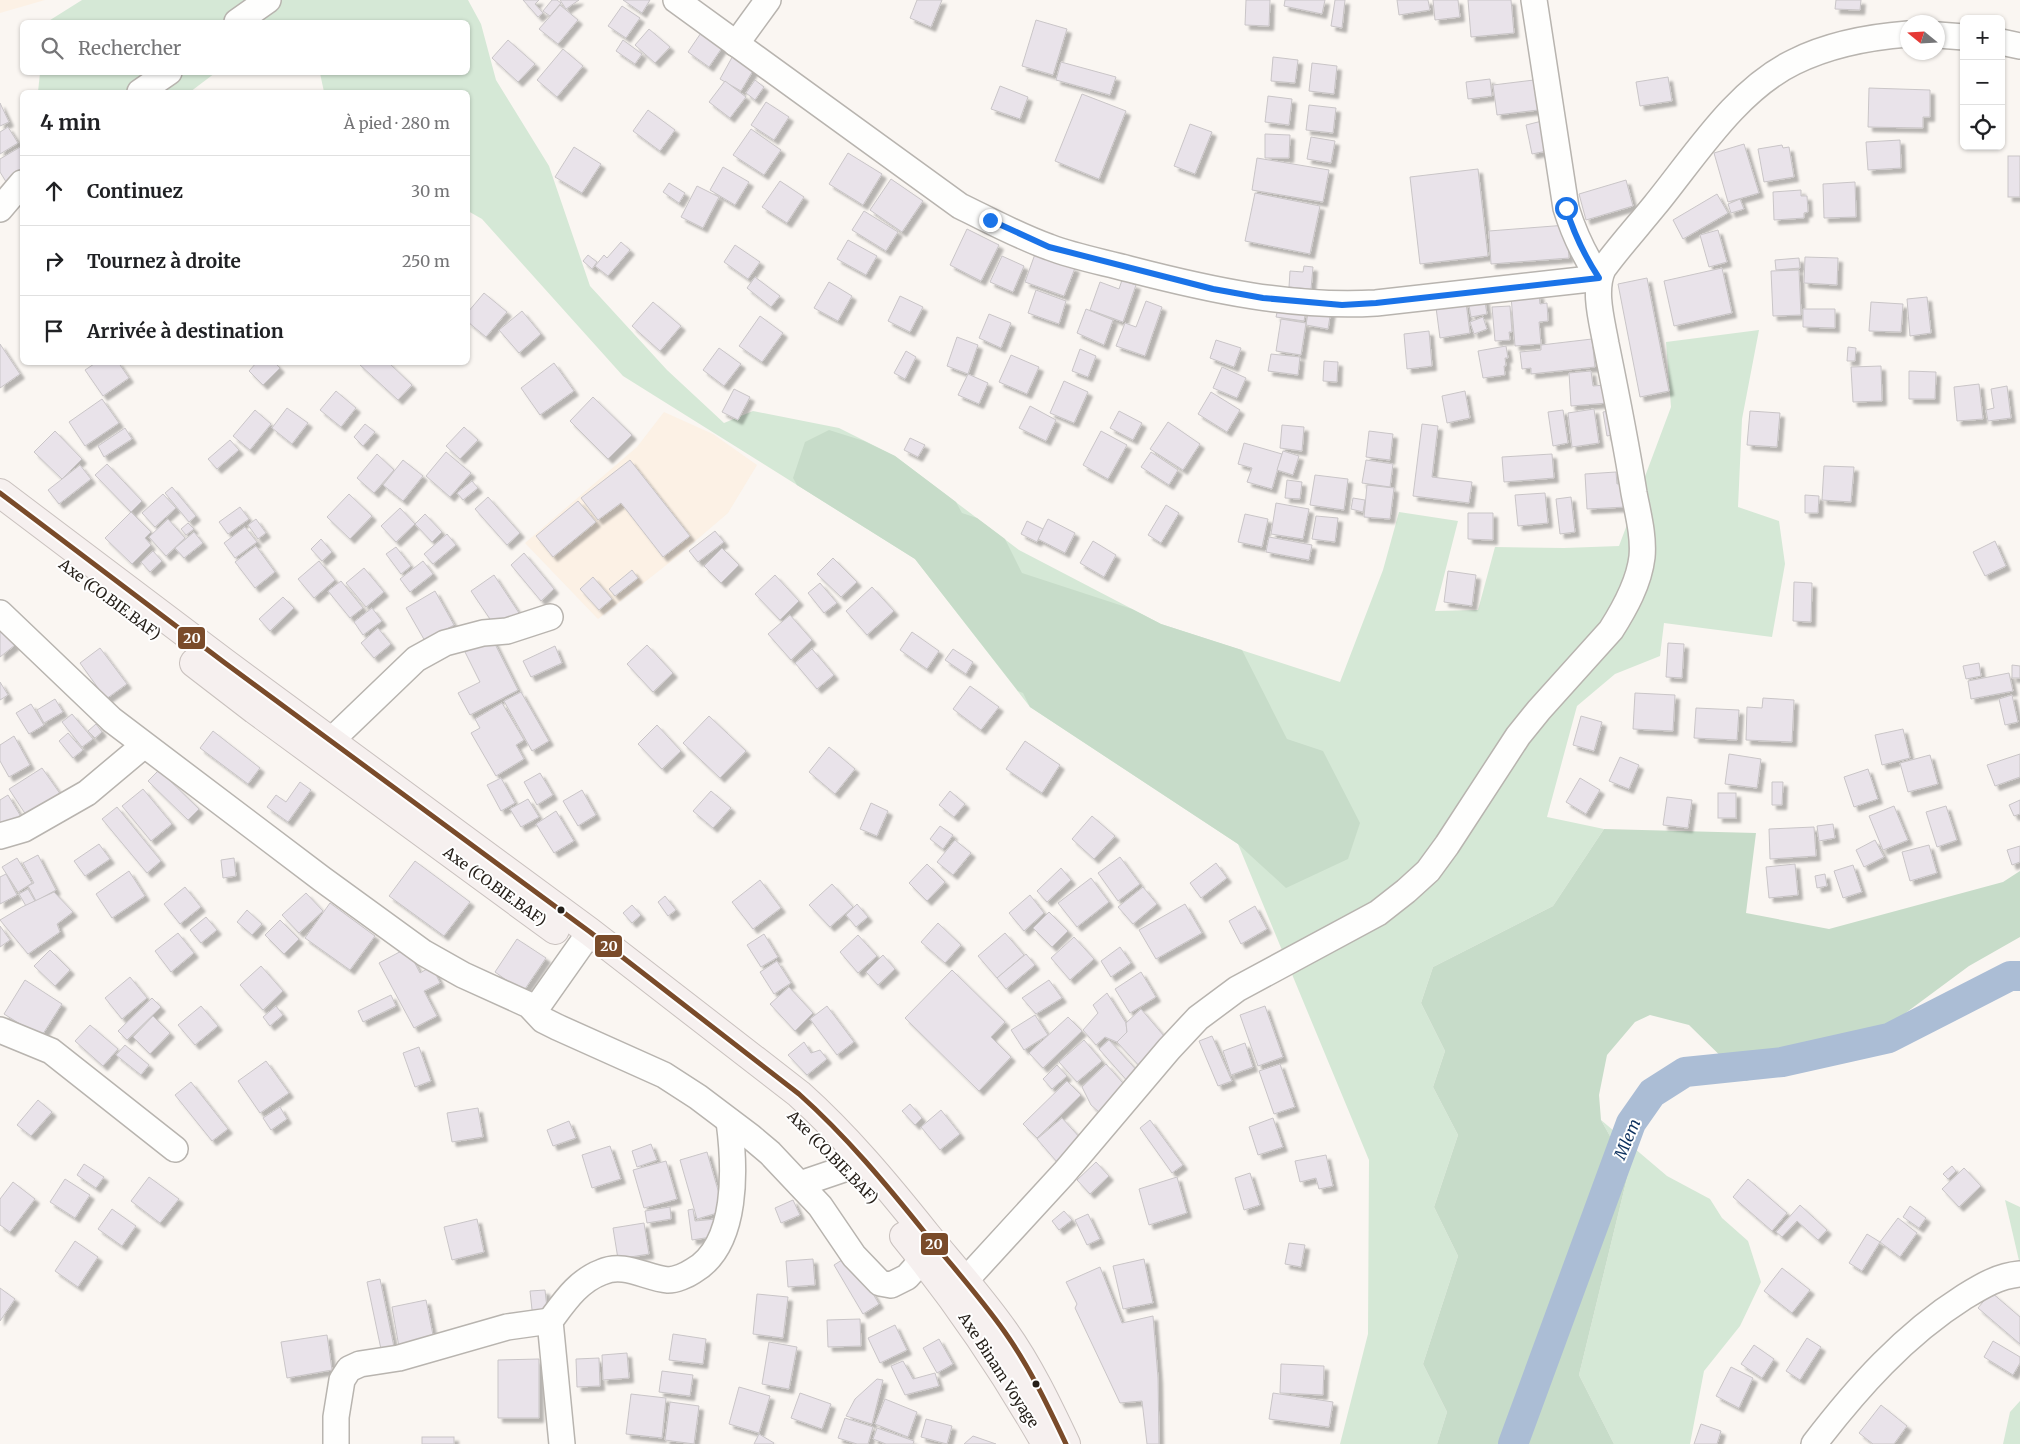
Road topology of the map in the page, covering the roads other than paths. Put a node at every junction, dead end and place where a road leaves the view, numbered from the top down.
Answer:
1 (268, 0) edge
2 (676, 0) edge
3 (768, 0) edge
4 (1534, 0) edge
5 (241, 20) edge
6 (1900, 35) edge
7 (1945, 35) edge
8 (1960, 36) edge
9 (2005, 43) edge
10 (736, 44) junction
11 (2020, 46) edge
12 (165, 75) edge
13 (143, 90) edge
14 (20, 185) edge
15 (0, 210) edge
16 (1599, 278) junction
17 (0, 493) edge
18 (0, 515) edge
19 (0, 613) edge
20 (550, 617) dead end
21 (218, 670) junction
22 (143, 746) junction
23 (323, 747) junction
24 (0, 836) edge
25 (584, 940) junction
26 (535, 1010) junction
27 (0, 1030) edge
28 (730, 1120) junction
29 (175, 1149) dead end
30 (848, 1168) junction
31 (800, 1184) junction
32 (922, 1259) junction
33 (2020, 1274) edge
34 (958, 1289) junction
35 (550, 1321) junction
36 (336, 1444) edge
37 (562, 1444) edge
38 (1046, 1444) edge
39 (1066, 1444) edge
40 (1814, 1444) edge

1 - 5 street
2 - 10 street
3 - 10 street
4 - 16 street
6 - 16 street
7 - 8 street
9 - 11 street
10 - 16 street
12 - 13 street
14 - 15 street
16 - 34 street
17 - 21 highway, Axe (CO.BIE.BAF)
18 - 21 highway, Axe (CO.BIE.BAF)
19 - 22 street
20 - 23 street
21 - 23 highway, Axe (CO.BIE.BAF)
22 - 24 street
22 - 26 street
23 - 25 highway, Axe (CO.BIE.BAF)
25 - 26 street
25 - 30 highway, Axe (CO.BIE.BAF)
25 - 34 highway, Axe (CO.BIE.BAF)
26 - 28 street
27 - 29 street
28 - 31 street
28 - 35 street
30 - 31 street
30 - 32 highway, Axe (CO.BIE.BAF)
31 - 32 street
32 - 34 highway, Axe (CO.BIE.BAF)
33 - 40 street
34 - 38 highway, Axe Binam Voyage
34 - 39 highway, Axe Binam Voyage
35 - 36 street
35 - 37 street

